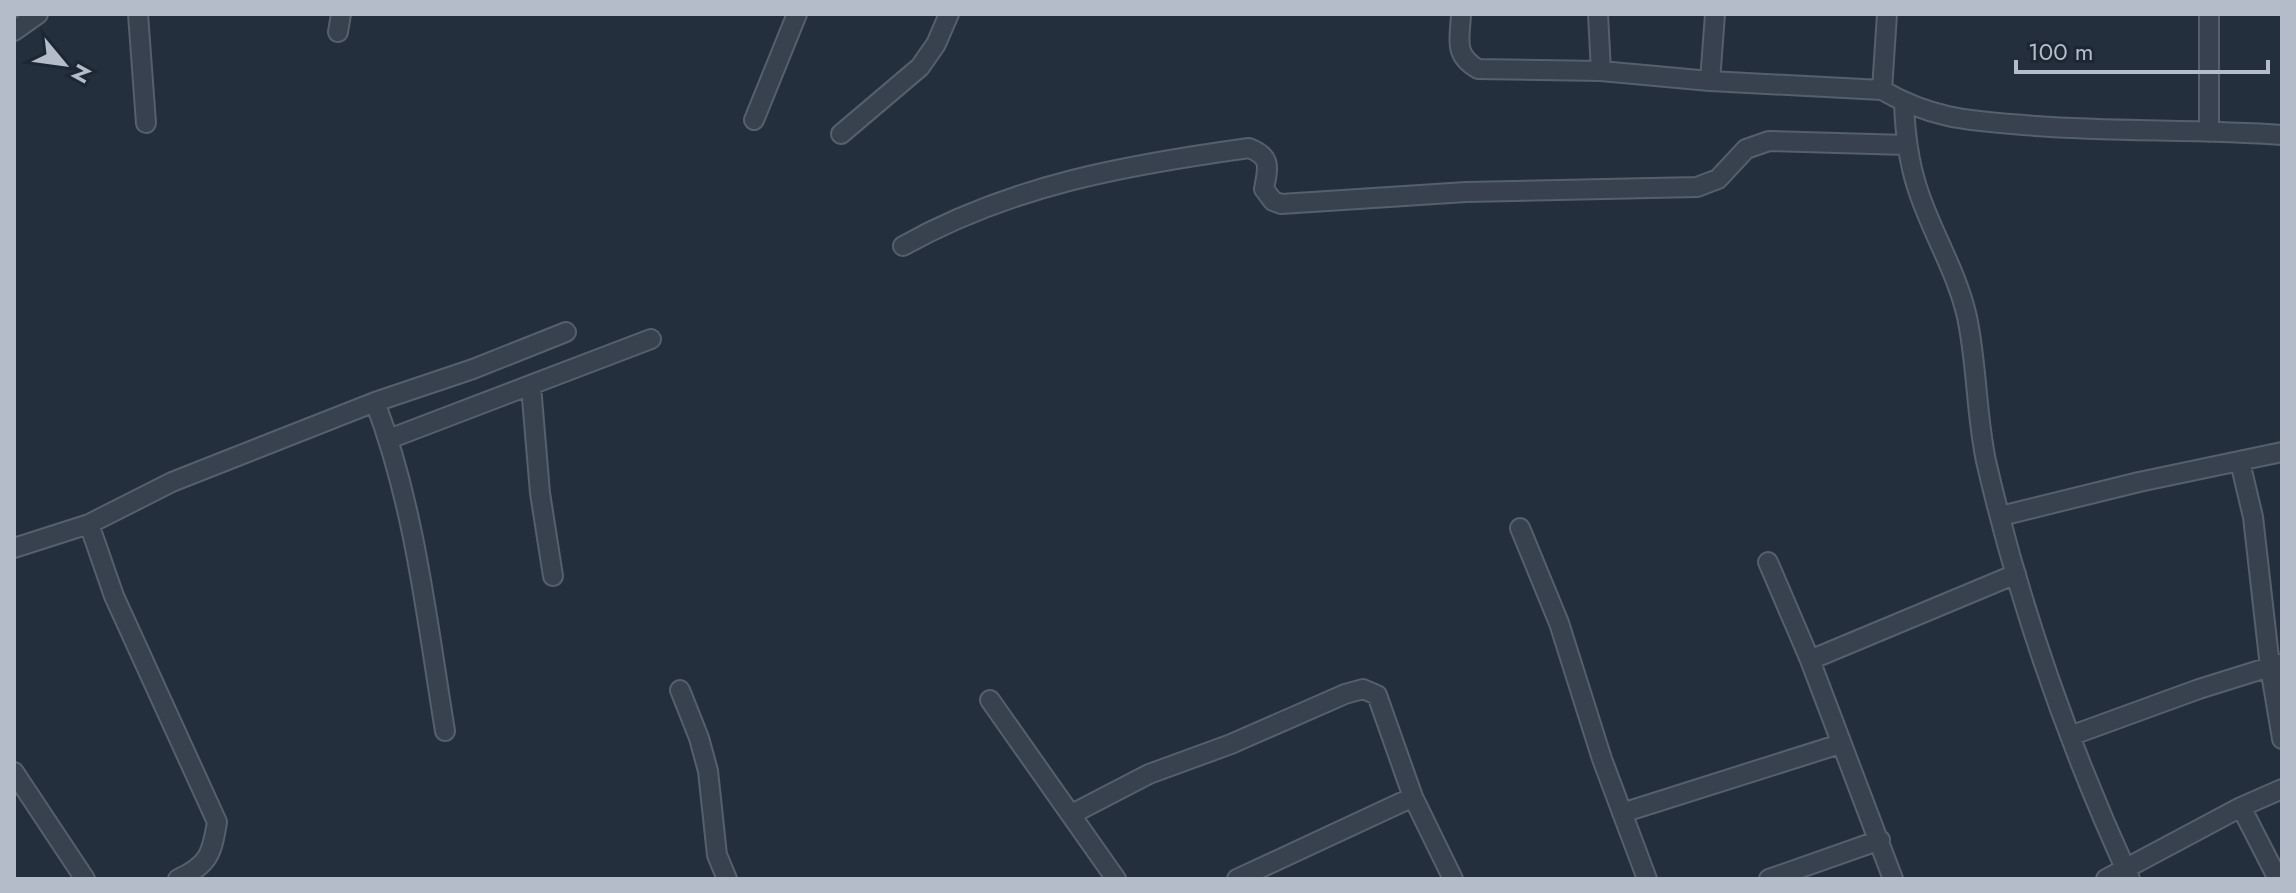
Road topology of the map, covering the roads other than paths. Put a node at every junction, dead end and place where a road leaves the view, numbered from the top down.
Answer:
1 (38, 14) edge
2 (138, 14) edge
3 (797, 14) edge
4 (949, 14) edge
5 (1461, 14) edge
6 (1598, 14) edge
7 (1715, 14) edge
8 (1887, 14) edge
9 (2209, 14) edge
10 (14, 31) edge
11 (1601, 71) junction
12 (1710, 81) junction
13 (1882, 90) junction
14 (1904, 103) junction
15 (754, 120) dead end
16 (146, 123) dead end
17 (2209, 132) junction
18 (841, 134) dead end
19 (2282, 135) edge
20 (1906, 145) junction
21 (903, 246) dead end
22 (566, 332) dead end
23 (651, 339) dead end
24 (531, 386) junction
25 (375, 402) junction
26 (389, 439) junction
27 (2282, 452) edge
28 (2240, 462) junction
29 (2001, 516) junction
30 (89, 524) junction
31 (1520, 528) dead end
32 (14, 548) edge
33 (1768, 562) dead end
34 (2016, 574) junction
35 (553, 576) dead end
36 (1810, 660) junction
37 (2276, 665) edge
38 (680, 690) dead end
39 (990, 700) dead end
40 (445, 731) dead end
41 (2070, 736) junction
42 (2282, 739) edge
43 (1840, 744) junction
44 (14, 772) edge
45 (2282, 789) edge
46 (1413, 797) junction
47 (2241, 807) junction
48 (1622, 813) junction
49 (1072, 814) junction
50 (1880, 840) junction
51 (2128, 874) edge
52 (85, 879) edge
53 (178, 879) edge
54 (727, 879) edge
55 (1116, 879) edge
56 (1237, 879) edge
57 (1453, 879) edge
58 (1647, 879) edge
59 (1769, 879) edge
60 (1893, 879) edge
61 (2106, 879) edge
62 (2278, 879) edge

1 - 10 street
2 - 16 street
3 - 15 street
4 - 18 street
5 - 11 street
6 - 11 street
7 - 12 street
8 - 13 street
9 - 17 street
11 - 12 street
12 - 13 street
13 - 14 street
14 - 17 street
14 - 20 street
17 - 19 street
20 - 21 street
20 - 29 street
22 - 25 street
23 - 24 street
24 - 26 street
24 - 35 street
25 - 26 street
25 - 30 street
26 - 40 street
27 - 28 street
28 - 29 street
28 - 37 street
29 - 34 street
30 - 32 street
30 - 53 street
31 - 48 street
33 - 36 street
34 - 36 street
34 - 41 street
36 - 43 street
37 - 41 street
37 - 42 street
38 - 54 street
39 - 49 street
41 - 51 street
43 - 48 street
43 - 50 street
44 - 52 street
45 - 47 street
46 - 49 street
46 - 56 street
46 - 57 street
47 - 51 street
47 - 62 street
48 - 58 street
49 - 55 street
50 - 59 street
50 - 60 street
51 - 61 street

